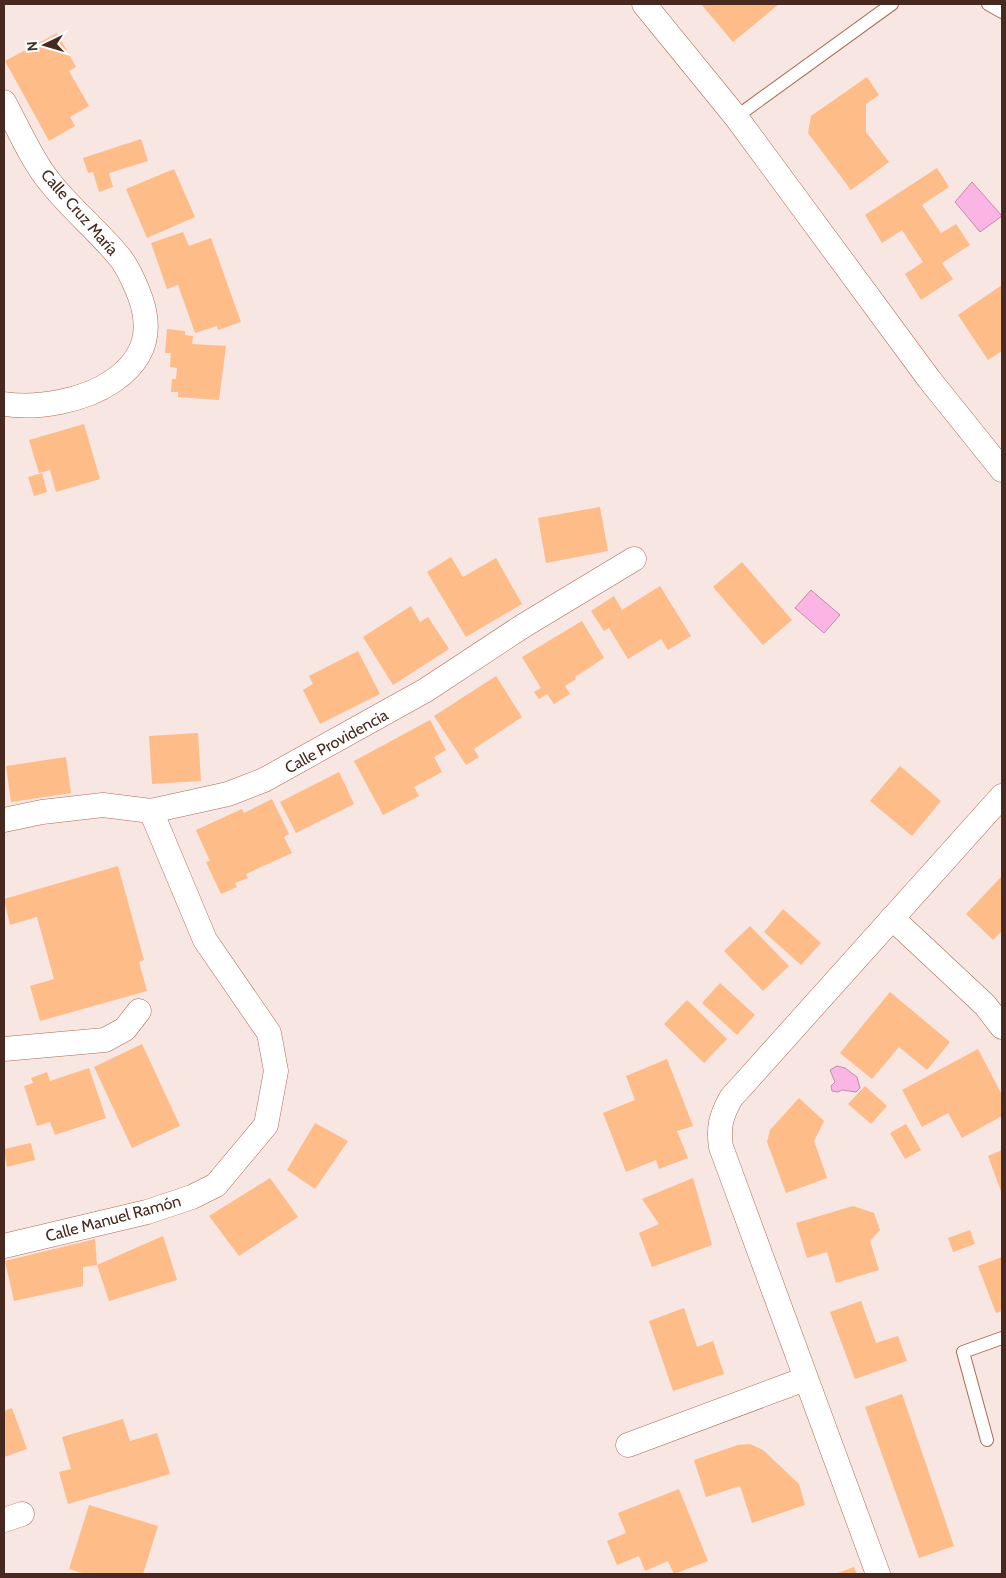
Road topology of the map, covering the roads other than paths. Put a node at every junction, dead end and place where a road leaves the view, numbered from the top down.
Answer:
1 (644, 4) edge
2 (892, 4) edge
3 (988, 4) edge
4 (1002, 12) edge
5 (4, 102) edge
6 (736, 118) junction
7 (4, 404) edge
8 (1002, 470) edge
9 (634, 560) dead end
10 (1002, 796) edge
11 (152, 811) junction
12 (4, 820) edge
13 (892, 918) junction
14 (139, 1012) dead end
15 (1002, 1027) edge
16 (4, 1048) edge
17 (4, 1246) edge
18 (1002, 1338) edge
19 (805, 1378) junction
20 (987, 1440) dead end
21 (628, 1445) dead end
22 (878, 1574) edge

1 - 6 street
2 - 6 lane
3 - 4 lane
5 - 7 street, Calle Cruz María
6 - 8 street
9 - 11 street, Calle Providencia
10 - 13 street
11 - 12 street, Calle Providencia
11 - 17 street, Calle Manuel Ramón
13 - 15 street
13 - 19 street
14 - 16 street
18 - 20 lane
19 - 21 street
19 - 22 street

